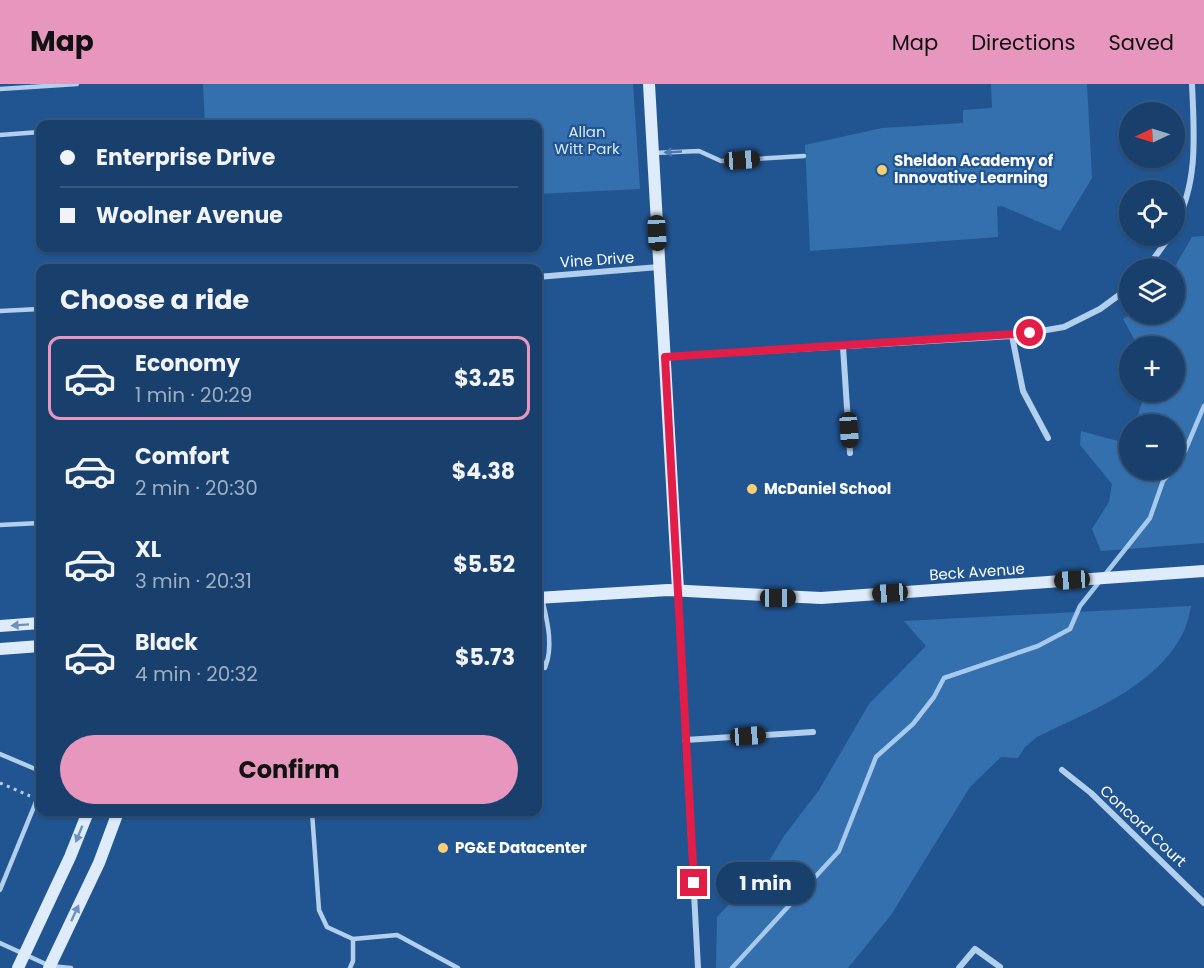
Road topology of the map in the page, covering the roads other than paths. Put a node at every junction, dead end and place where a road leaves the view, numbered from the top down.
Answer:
1 (77, 84) edge
2 (649, 84) edge
3 (1192, 84) edge
4 (55, 85) edge
5 (0, 88) edge
6 (36, 132) edge
7 (0, 135) edge
8 (653, 153) junction
9 (804, 156) dead end
10 (1185, 195) edge
11 (659, 267) junction
12 (542, 277) edge
13 (1119, 295) edge
14 (36, 309) edge
15 (0, 311) edge
16 (1012, 336) junction
17 (843, 347) junction
18 (665, 357) junction
19 (1048, 438) dead end
20 (850, 453) dead end
21 (36, 523) edge
22 (0, 525) edge
23 (1204, 571) edge
24 (678, 590) junction
25 (542, 598) edge
26 (542, 606) edge
27 (36, 623) edge
28 (0, 626) edge
29 (36, 646) edge
30 (0, 649) edge
31 (542, 661) edge
32 (813, 732) dead end
33 (686, 740) junction
34 (0, 754) edge
35 (36, 769) edge
36 (1062, 770) dead end
37 (36, 804) edge
38 (86, 816) edge
39 (117, 816) edge
40 (312, 816) edge
41 (0, 890) edge
42 (1204, 903) edge
43 (353, 939) junction
44 (0, 943) edge
45 (25, 954) junction
46 (50, 967) edge
47 (1000, 967) edge
48 (18, 968) edge
49 (71, 968) edge
50 (350, 968) edge
51 (458, 968) edge
52 (698, 968) edge
53 (959, 968) edge

1 - 4 lane
2 - 8 street
3 - 10 street
4 - 5 lane
6 - 7 lane
9 -> 8 lane
8 - 11 street
11 - 12 street, Vine Drive
11 - 18 street
13 - 16 street
14 - 15 lane
16 - 17 street
16 - 19 street
17 - 18 street
17 - 20 street
18 - 24 street
21 - 22 lane
23 - 24 street, Beck Avenue
24 - 25 street, Beck Avenue
24 - 33 street
26 - 31 lane
27 -> 28 street
29 - 30 street
32 - 33 street
33 - 52 street
34 - 35 lane
36 - 42 street, Concord Court
37 - 41 lane
38 -> 45 street
46 -> 39 street
40 - 43 lane
43 - 50 lane
43 - 51 lane
44 - 45 lane
45 - 46 lane
45 - 48 street
46 - 49 lane
47 - 53 street

